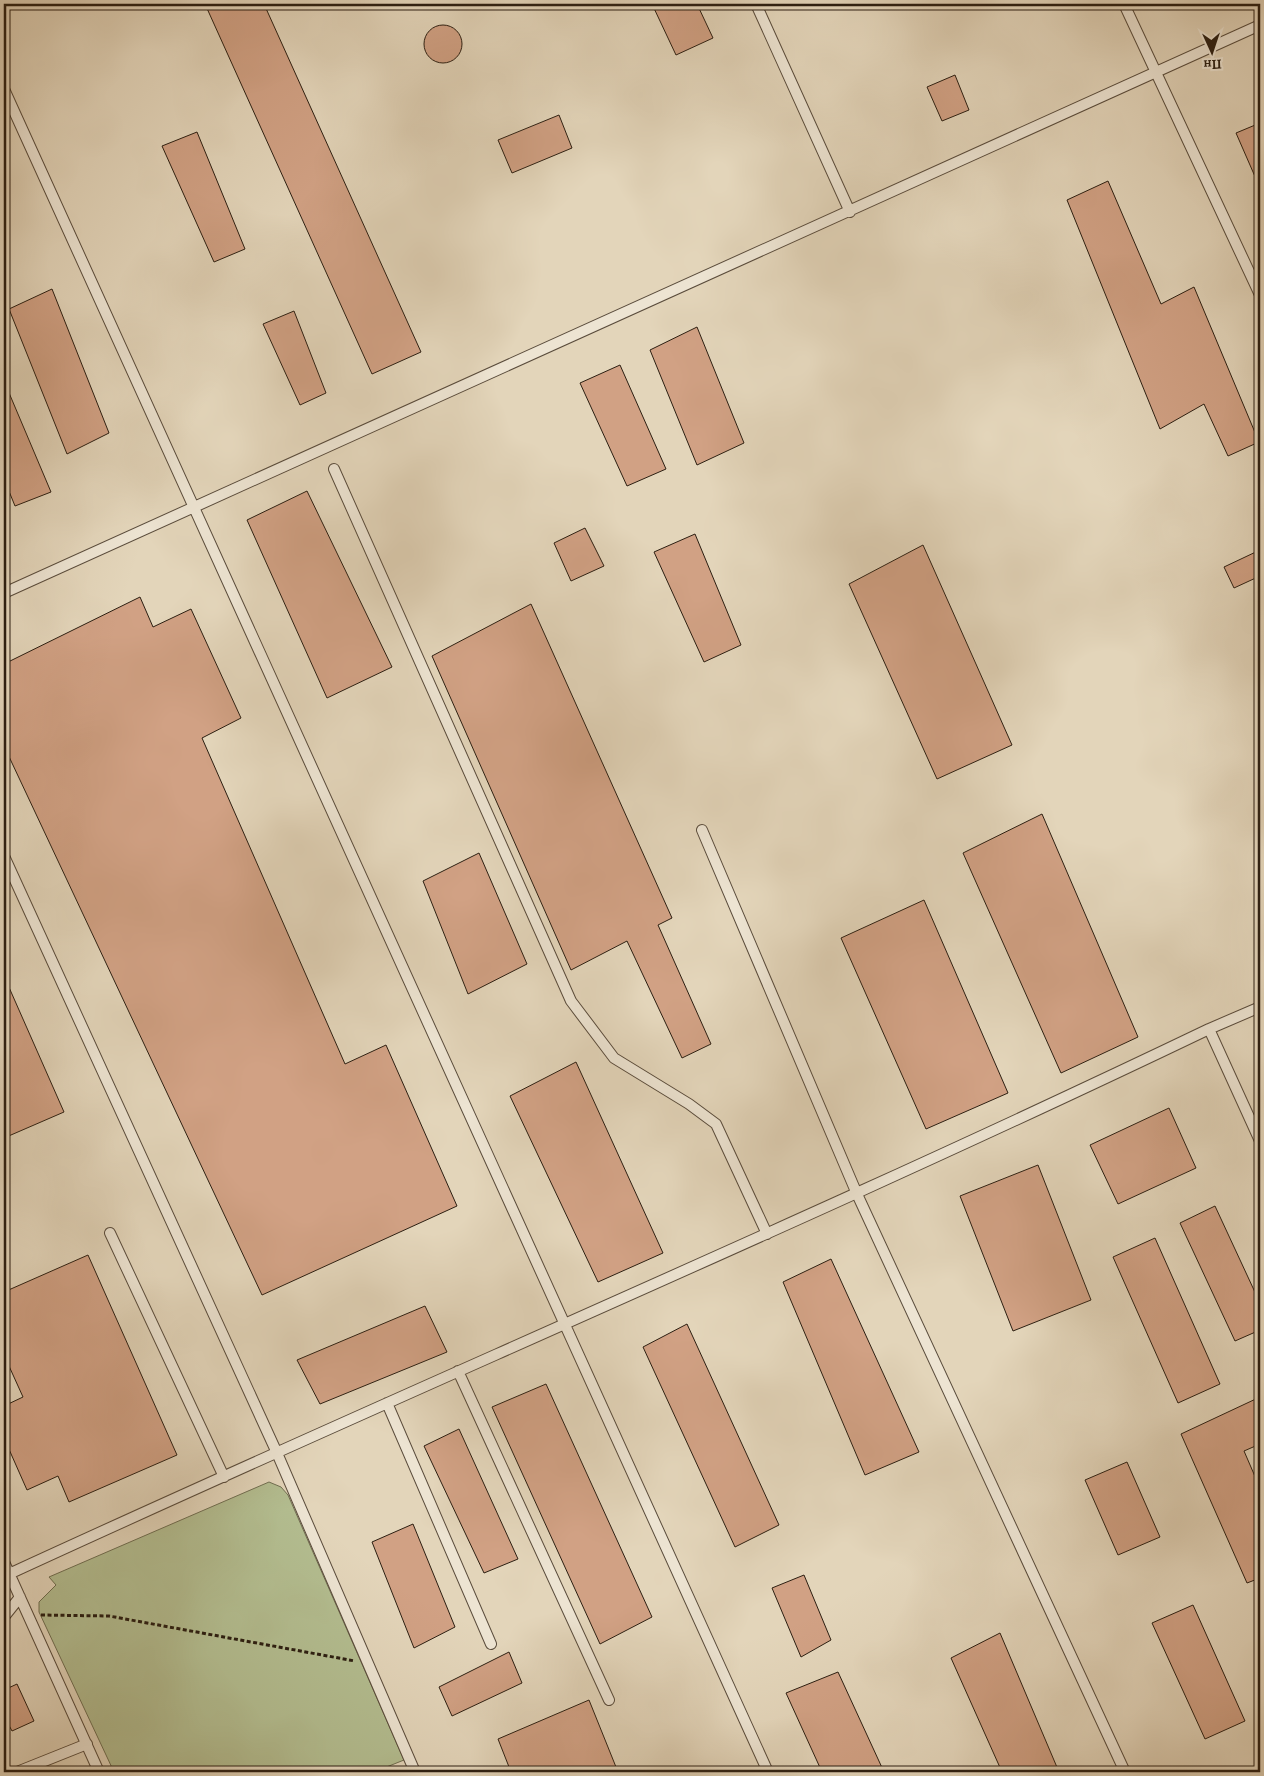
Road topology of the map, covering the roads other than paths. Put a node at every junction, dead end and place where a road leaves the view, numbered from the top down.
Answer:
1 (756, 4) edge
2 (1124, 4) edge
3 (1260, 25) edge
4 (1155, 72) junction
5 (4, 89) edge
6 (850, 212) junction
7 (1260, 295) edge
8 (334, 469) dead end
9 (194, 508) junction
10 (4, 593) edge
11 (702, 830) dead end
12 (4, 856) edge
13 (1260, 1007) edge
14 (1209, 1030) junction
15 (1260, 1141) edge
16 (857, 1194) junction
17 (110, 1233) dead end
18 (767, 1234) junction
19 (565, 1323) junction
20 (458, 1371) junction
21 (387, 1403) junction
22 (277, 1453) junction
23 (224, 1477) junction
24 (4, 1562) edge
25 (9, 1574) junction
26 (20, 1597) junction
27 (4, 1617) edge
28 (491, 1644) dead end
29 (609, 1700) dead end
30 (87, 1744) junction
31 (17, 1772) edge
32 (99, 1772) edge
33 (415, 1772) edge
34 (768, 1772) edge
35 (1125, 1772) edge

1 - 6 lane
2 - 4 lane
3 - 4 lane
4 - 6 lane
4 - 7 lane
5 - 9 lane
6 - 9 lane
8 - 18 lane
9 - 10 lane
9 - 19 lane
11 - 16 lane
12 - 22 lane
13 - 14 lane
14 - 15 lane
14 - 16 lane
16 - 18 lane
16 - 35 lane
17 - 23 lane
18 - 19 lane
19 - 20 lane
19 - 34 lane
20 - 21 lane
20 - 29 lane
21 - 22 lane
21 - 28 lane
22 - 23 lane
22 - 33 lane
23 - 25 lane
24 - 25 lane
25 - 26 lane
26 - 27 lane
26 - 30 lane
30 - 31 lane
30 - 32 lane

